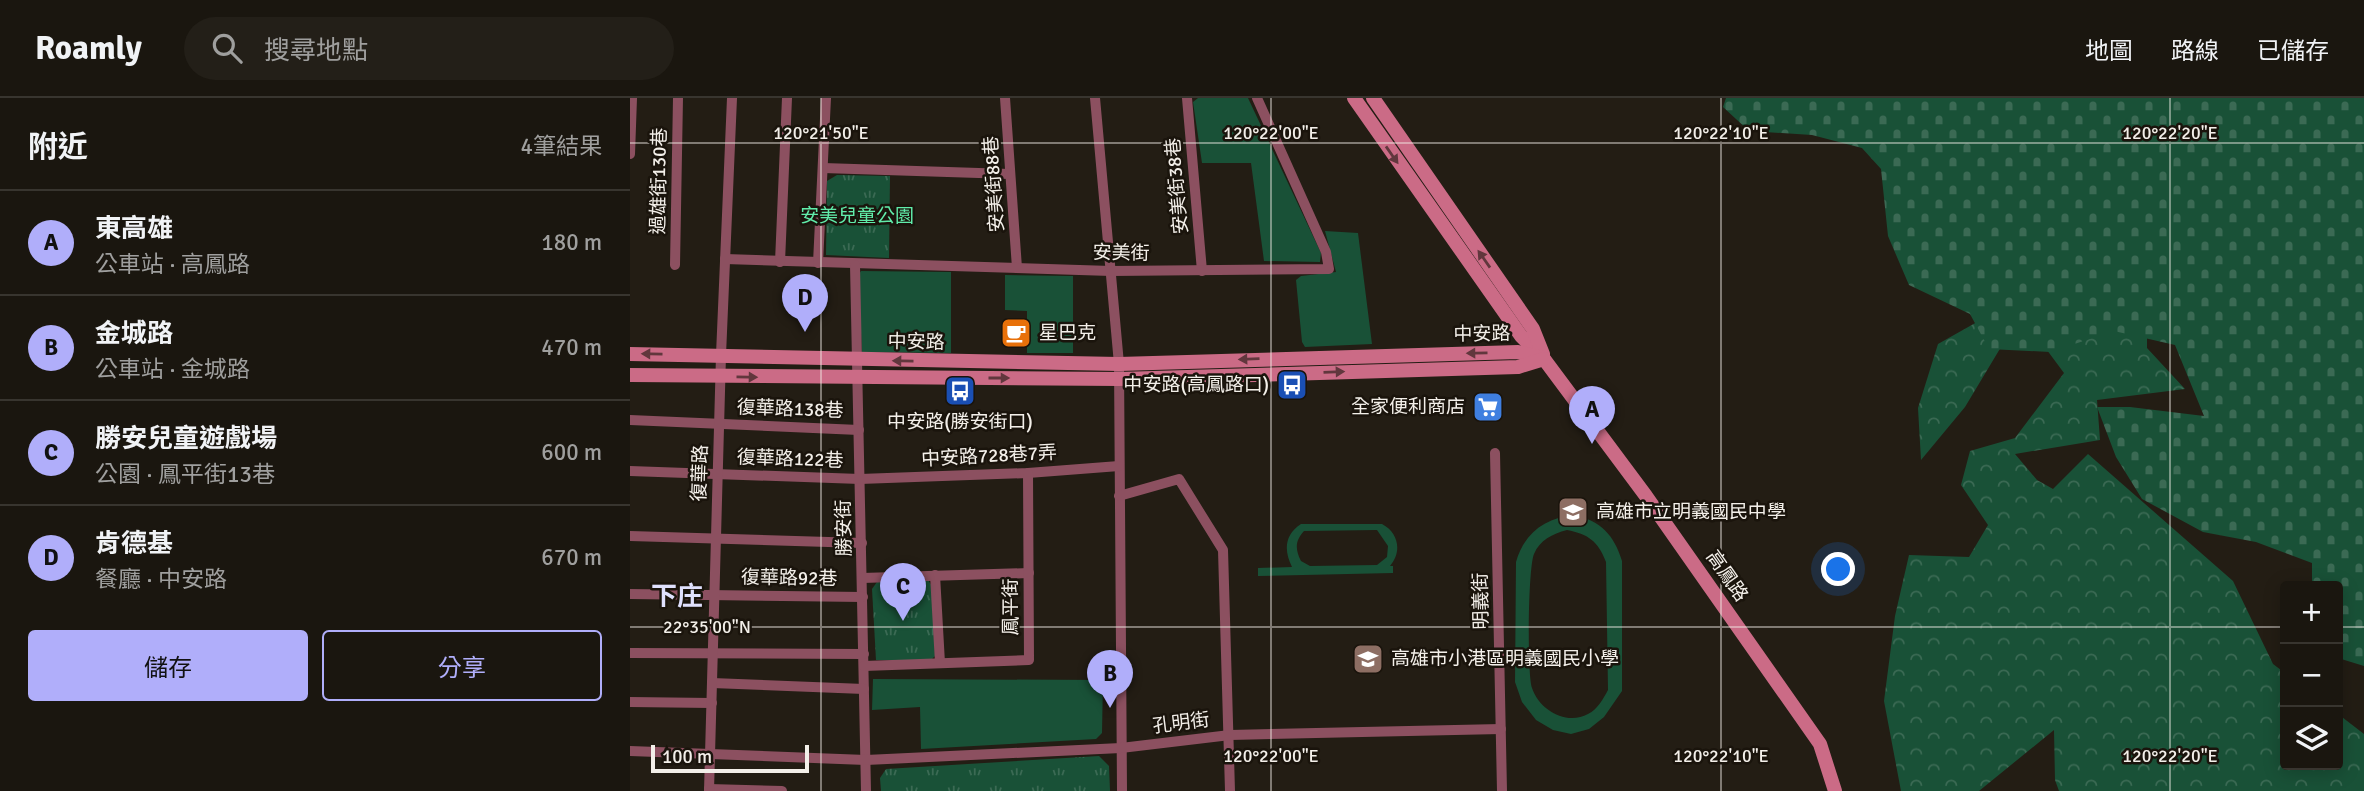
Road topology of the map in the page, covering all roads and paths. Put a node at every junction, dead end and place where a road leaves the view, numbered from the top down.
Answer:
1 (632, 98) edge
2 (678, 98) edge
3 (732, 98) edge
4 (787, 98) edge
5 (825, 98) edge
6 (1005, 98) edge
7 (1096, 98) edge
8 (1187, 98) edge
9 (1256, 98) edge
10 (1354, 98) edge
11 (1373, 98) edge
12 (630, 154) edge
13 (823, 168) junction
14 (1010, 174) junction
15 (726, 259) junction
16 (780, 262) junction
17 (818, 263) junction
18 (675, 265) dead end
19 (855, 265) junction
20 (1017, 268) junction
21 (1111, 271) junction
22 (1202, 271) junction
23 (630, 354) edge
24 (721, 355) junction
25 (1544, 359) junction
26 (856, 361) junction
27 (1119, 371) junction
28 (630, 375) edge
29 (721, 376) junction
30 (858, 378) junction
31 (630, 420) edge
32 (719, 424) junction
33 (859, 430) junction
34 (1495, 453) dead end
35 (1119, 466) junction
36 (630, 471) edge
37 (1027, 473) junction
38 (718, 475) junction
39 (860, 479) junction
40 (1119, 496) junction
41 (630, 536) edge
42 (716, 539) junction
43 (862, 543) junction
44 (1029, 573) junction
45 (935, 575) junction
46 (862, 578) junction
47 (630, 594) edge
48 (715, 594) junction
49 (863, 597) junction
50 (630, 653) edge
51 (713, 653) junction
52 (864, 654) junction
53 (940, 663) junction
54 (864, 666) junction
55 (712, 683) junction
56 (864, 689) junction
57 (630, 702) edge
58 (712, 704) junction
59 (1501, 729) junction
60 (1230, 735) junction
61 (1121, 748) junction
62 (630, 751) edge
63 (710, 754) junction
64 (866, 760) junction
65 (709, 790) edge
66 (782, 791) edge
67 (866, 791) edge
68 (1122, 791) edge
69 (1230, 791) edge
70 (1502, 791) edge
71 (1835, 791) edge

1 - 12 street
2 - 18 street, 過雄街130巷
3 - 15 street, 復華路
4 - 16 street
5 - 13 street
6 - 14 street, 安美街88巷
7 - 21 street
8 - 22 street, 安美街38巷
9 - 22 street, 安美街
10 -> 25 street, 高鳳路
25 -> 11 street, 高鳳路
13 - 14 street
13 - 17 street
14 - 20 street, 安美街88巷
15 - 16 street, 安美街
15 - 24 street, 復華路
16 - 17 street, 安美街
17 - 19 street, 安美街
19 - 20 street, 安美街
19 - 26 street, 勝安街
20 - 21 street, 安美街
21 - 22 street, 安美街
21 - 27 street
24 -> 23 street, 中安路
24 - 26 street, 中安路
24 - 29 street, 復華路
25 - 27 street, 中安路
25 - 71 street, 高鳳路
27 -> 26 street, 中安路
26 - 30 street, 勝安街
30 -> 27 street, 中安路
27 - 35 street
28 - 29 street, 中安路
29 -> 30 street, 中安路
29 - 32 street, 復華路
30 - 33 street, 勝安街
31 - 32 street, 復華路138巷
32 - 33 street, 復華路138巷
32 - 38 street, 復華路
33 - 39 street, 勝安街
34 - 59 street, 明義街
35 - 37 street, 中安路728巷7弄
35 - 40 street
36 - 38 street, 復華路122巷
37 - 39 street, 中安路728巷7弄
37 - 44 street, 鳳平街
38 - 39 street, 復華路122巷
38 - 42 street, 復華路
39 - 43 street, 勝安街
40 - 60 street
40 - 61 street
41 - 42 street
42 - 43 street
42 - 48 street, 復華路
43 - 46 street, 勝安街
44 - 45 street
44 - 53 street, 鳳平街
45 - 46 street
45 - 53 street
46 - 49 street, 勝安街
47 - 48 street, 復華路92巷
48 - 49 street, 復華路92巷
48 - 51 street, 復華路
49 - 52 street, 勝安街
50 - 51 street
51 - 52 street
51 - 55 street, 復華路
52 - 54 street, 勝安街
53 - 54 street, 鳳平街
54 - 56 street, 勝安街
55 - 56 street
55 - 58 street, 復華路
56 - 64 street, 勝安街
57 - 58 street
58 - 63 street, 復華路
59 - 60 street, 孔明街
59 - 70 street, 明義街
60 - 61 street, 孔明街
60 - 69 street
61 - 64 street, 孔明街
61 - 68 street
62 - 63 street, 孔明街
63 - 64 street, 孔明街
63 - 65 street, 復華路
64 - 67 street, 勝安街
65 - 66 street

